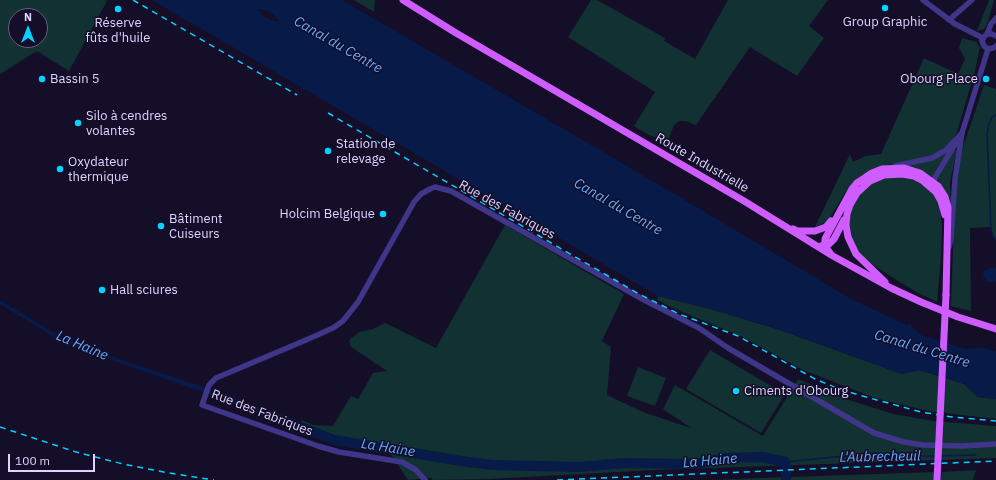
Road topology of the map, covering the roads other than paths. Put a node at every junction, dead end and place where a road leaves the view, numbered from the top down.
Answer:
1 (403, 0) edge
2 (923, 0) edge
3 (972, 0) edge
4 (996, 18) edge
5 (948, 20) junction
6 (985, 36) junction
7 (996, 36) edge
8 (996, 46) edge
9 (988, 49) junction
10 (962, 133) junction
11 (886, 169) junction
12 (934, 182) junction
13 (852, 189) junction
14 (936, 192) junction
15 (847, 214) junction
16 (782, 224) junction
17 (948, 236) junction
18 (816, 246) junction
19 (825, 246) junction
20 (948, 251) junction
21 (833, 256) junction
22 (891, 288) junction
23 (996, 329) edge
24 (996, 444) edge
25 (425, 480) edge
26 (937, 480) edge

1 - 16 main road, Route Industrielle
2 - 5 street
3 - 5 street
4 - 6 street
5 - 6 street
6 - 7 street
6 - 9 street
8 - 9 street
9 - 10 street
10 - 11 street
10 - 12 street
10 - 20 street
11 - 12 main road
11 - 13 main road
12 - 14 street
12 - 17 main road
13 - 16 main road
13 - 19 main road
14 - 15 main road
14 - 17 main road
15 - 19 main road
15 - 22 main road
16 - 18 main road, Route Industrielle
17 - 20 main road
18 - 19 main road
18 - 21 main road, Route Industrielle
19 - 21 main road
20 - 26 main road, bridge
21 - 22 main road, Route Industrielle
22 - 23 main road, Route Industrielle
24 - 25 street, Rue des Fabriques

